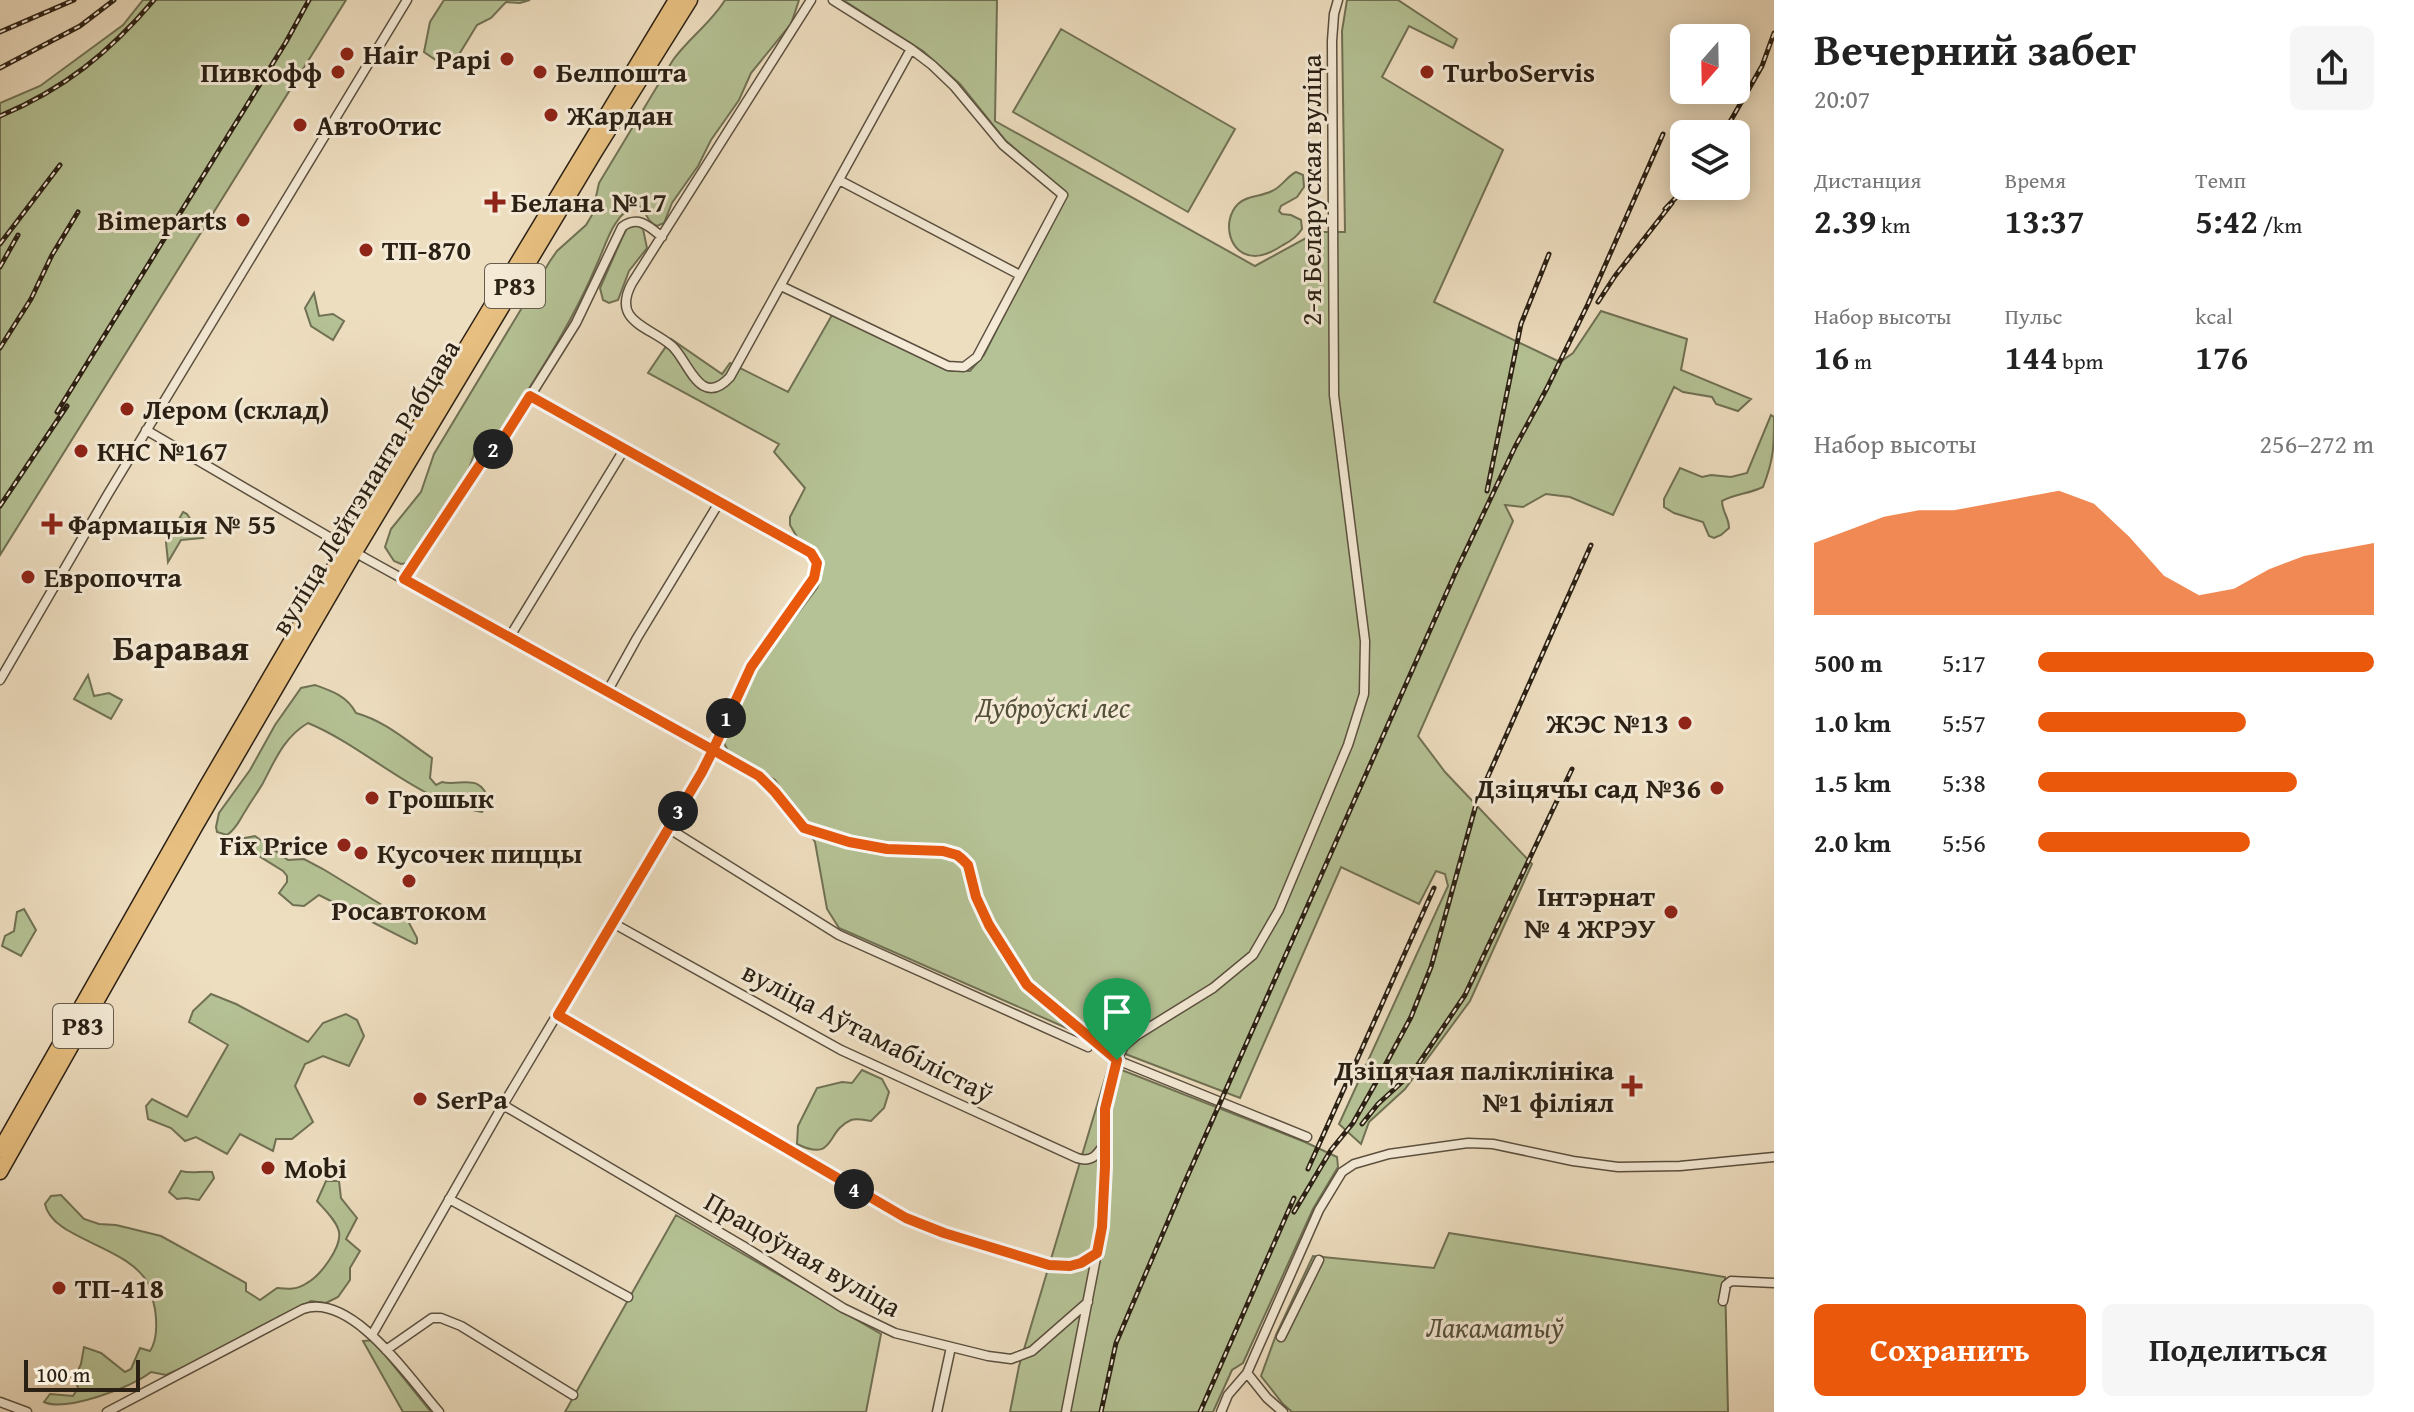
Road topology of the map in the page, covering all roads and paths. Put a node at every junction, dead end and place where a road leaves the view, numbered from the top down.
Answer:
1 (407, 0) edge
2 (676, 0) edge
3 (690, 0) edge
4 (811, 0) edge
5 (833, 0) edge
6 (1338, 0) edge
7 (911, 49) junction
8 (839, 180) junction
9 (662, 237) junction
10 (1020, 275) junction
11 (781, 286) junction
12 (530, 396) junction
13 (146, 430) junction
14 (625, 448) junction
15 (720, 501) junction
16 (350, 549) junction
17 (404, 579) junction
18 (509, 638) junction
19 (0, 680) edge
20 (607, 692) junction
21 (713, 750) junction
22 (201, 806) junction
23 (668, 828) junction
24 (611, 922) junction
25 (558, 1015) junction
26 (1088, 1047) dead end
27 (1117, 1060) junction
28 (503, 1105) junction
29 (1307, 1137) dead end
30 (1105, 1143) junction
31 (0, 1150) edge
32 (1774, 1157) edge
33 (0, 1172) edge
34 (449, 1199) junction
35 (1097, 1253) junction
36 (1319, 1260) dead end
37 (1774, 1283) edge
38 (628, 1297) dead end
39 (1723, 1301) dead end
40 (1088, 1302) junction
41 (372, 1335) junction
42 (1281, 1337) dead end
43 (951, 1347) junction
44 (386, 1350) junction
45 (1247, 1373) junction
46 (573, 1395) dead end
47 (0, 1402) edge
48 (27, 1412) edge
49 (107, 1412) edge
50 (439, 1412) edge
51 (937, 1412) edge
52 (1066, 1412) edge
53 (1221, 1412) edge
54 (1283, 1412) edge

1 - 13 street
2 - 16 highway, вуліца Лейтэнанта Рабцава / Р83
3 - 16 highway, вуліца Лейтэнанта Рабцава / Р83
4 - 9 street
5 - 7 street
6 - 27 street, 2-я Беларуская вуліца
7 - 8 street
7 - 10 street
8 - 10 street
8 - 11 street
9 - 11 street
9 - 12 street
10 - 11 street
12 - 14 street
12 - 17 street
13 - 16 street
13 - 19 street
14 - 15 street
14 - 18 street
15 - 20 street
15 - 21 street
16 - 17 street
16 - 22 highway, вуліца Лейтэнанта Рабцава / Р83
17 - 18 street
18 - 20 street
20 - 21 street
21 - 23 street
21 - 27 street
22 - 31 highway, вуліца Лейтэнанта Рабцава / Р83
22 - 33 highway, вуліца Лейтэнанта Рабцава / Р83
23 - 24 street
23 - 26 street
24 - 25 street
24 - 30 street, вуліца Аўтамабілістаў
25 - 28 street
25 - 35 street
27 - 29 street
27 - 30 street
28 - 34 street
28 - 43 street, Працоўная вуліца
30 - 35 street
32 - 45 street
34 - 38 street
34 - 41 street
35 - 40 street
36 - 42 street
37 - 39 street
40 - 43 street, Працоўная вуліца
40 - 52 street
41 - 44 street
41 - 49 street
43 - 51 street
44 - 46 street
44 - 50 street
45 - 53 street
45 - 54 street
47 - 48 street

